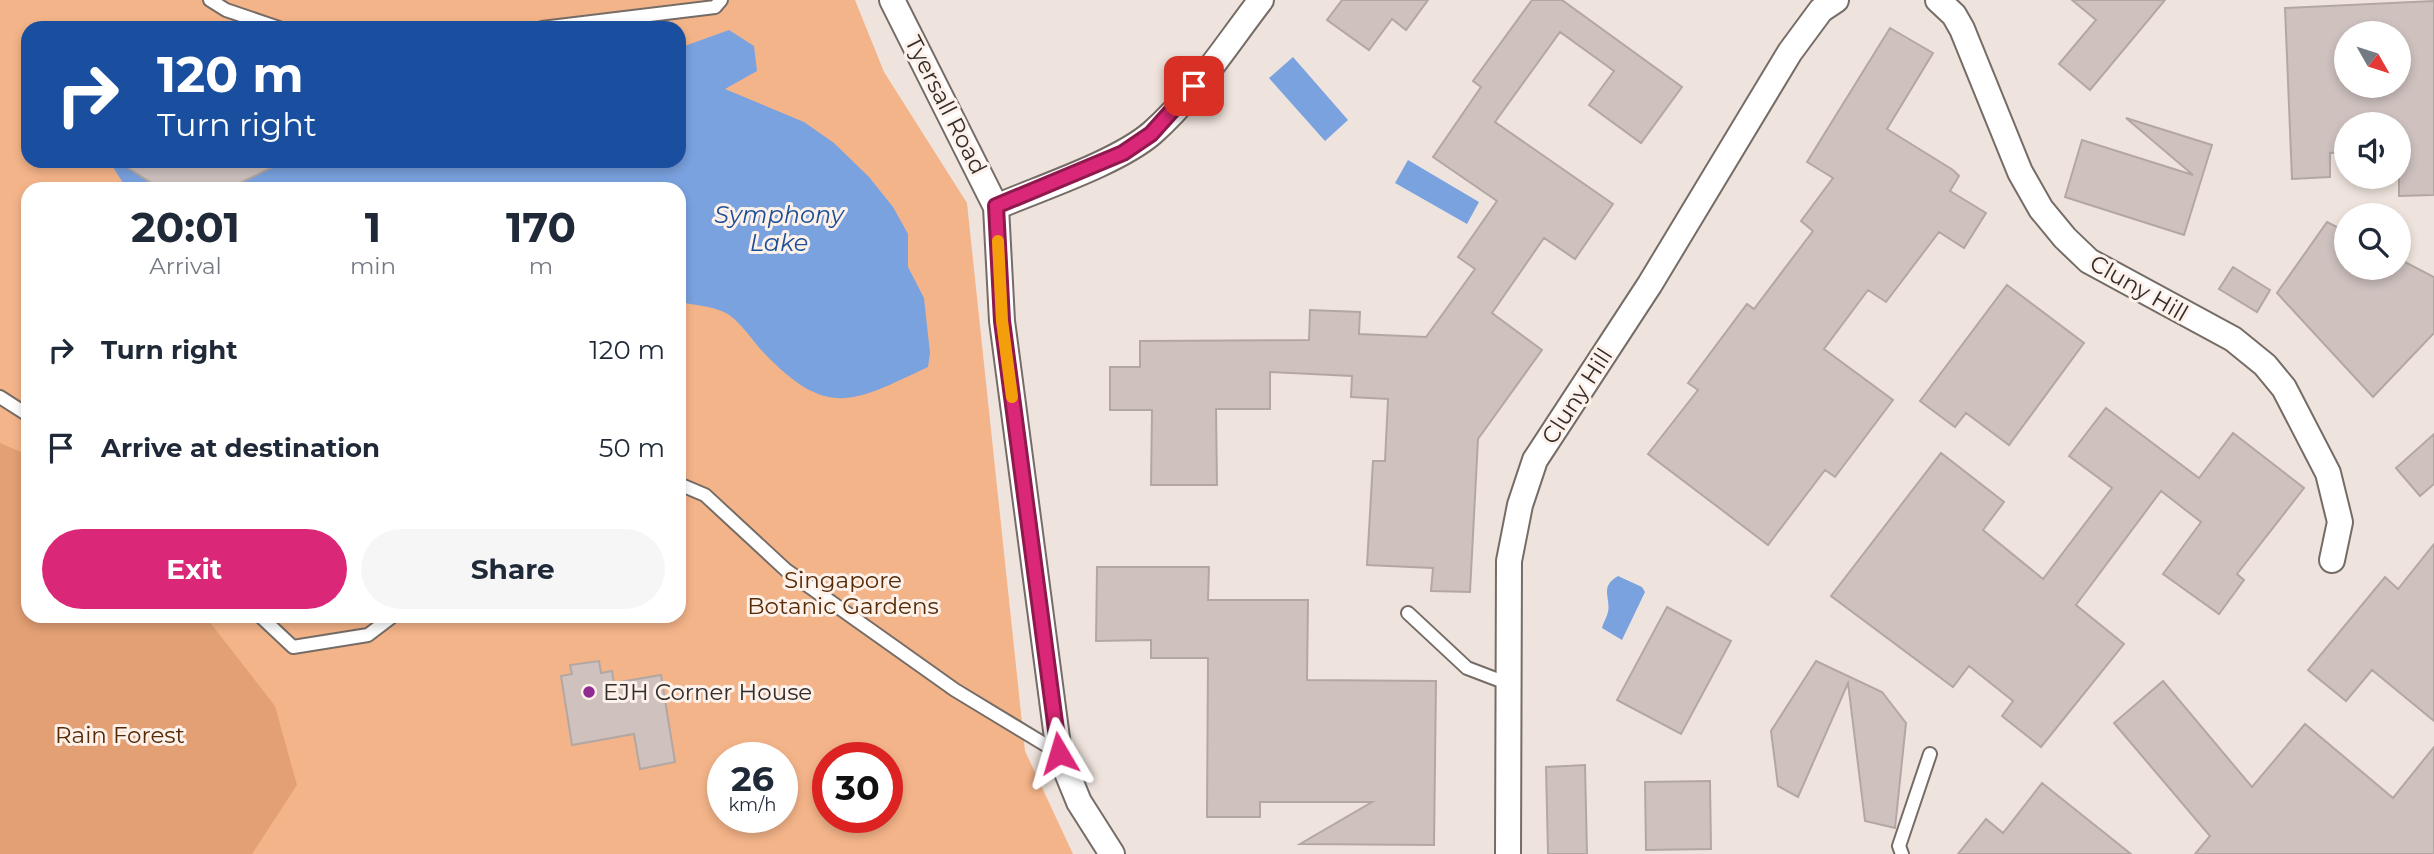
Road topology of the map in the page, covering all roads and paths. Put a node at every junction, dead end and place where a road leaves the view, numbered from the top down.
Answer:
1 (210, 0) edge
2 (721, 0) edge
3 (892, 0) edge
4 (1261, 0) edge
5 (1836, 0) edge
6 (1938, 0) edge
7 (258, 21) edge
8 (600, 21) edge
9 (996, 206) junction
10 (0, 397) edge
11 (21, 410) edge
12 (686, 487) edge
13 (2332, 560) dead end
14 (1408, 613) dead end
15 (267, 623) edge
16 (384, 623) edge
17 (1508, 684) junction
18 (1059, 753) junction
19 (1930, 754) dead end
20 (1112, 854) edge
21 (1508, 854) edge
22 (1902, 854) edge

1 - 7 lane
2 - 8 lane
3 - 9 street, Tyersall Road
4 - 9 street
5 - 17 street, Cluny Hill
6 - 13 street, Cluny Hill
9 - 18 street, Tyersall Road
10 - 11 lane
12 - 18 lane
14 - 17 lane
15 - 16 lane
17 - 21 street, Cluny Hill
18 - 20 street, Tyersall Road
19 - 22 lane

